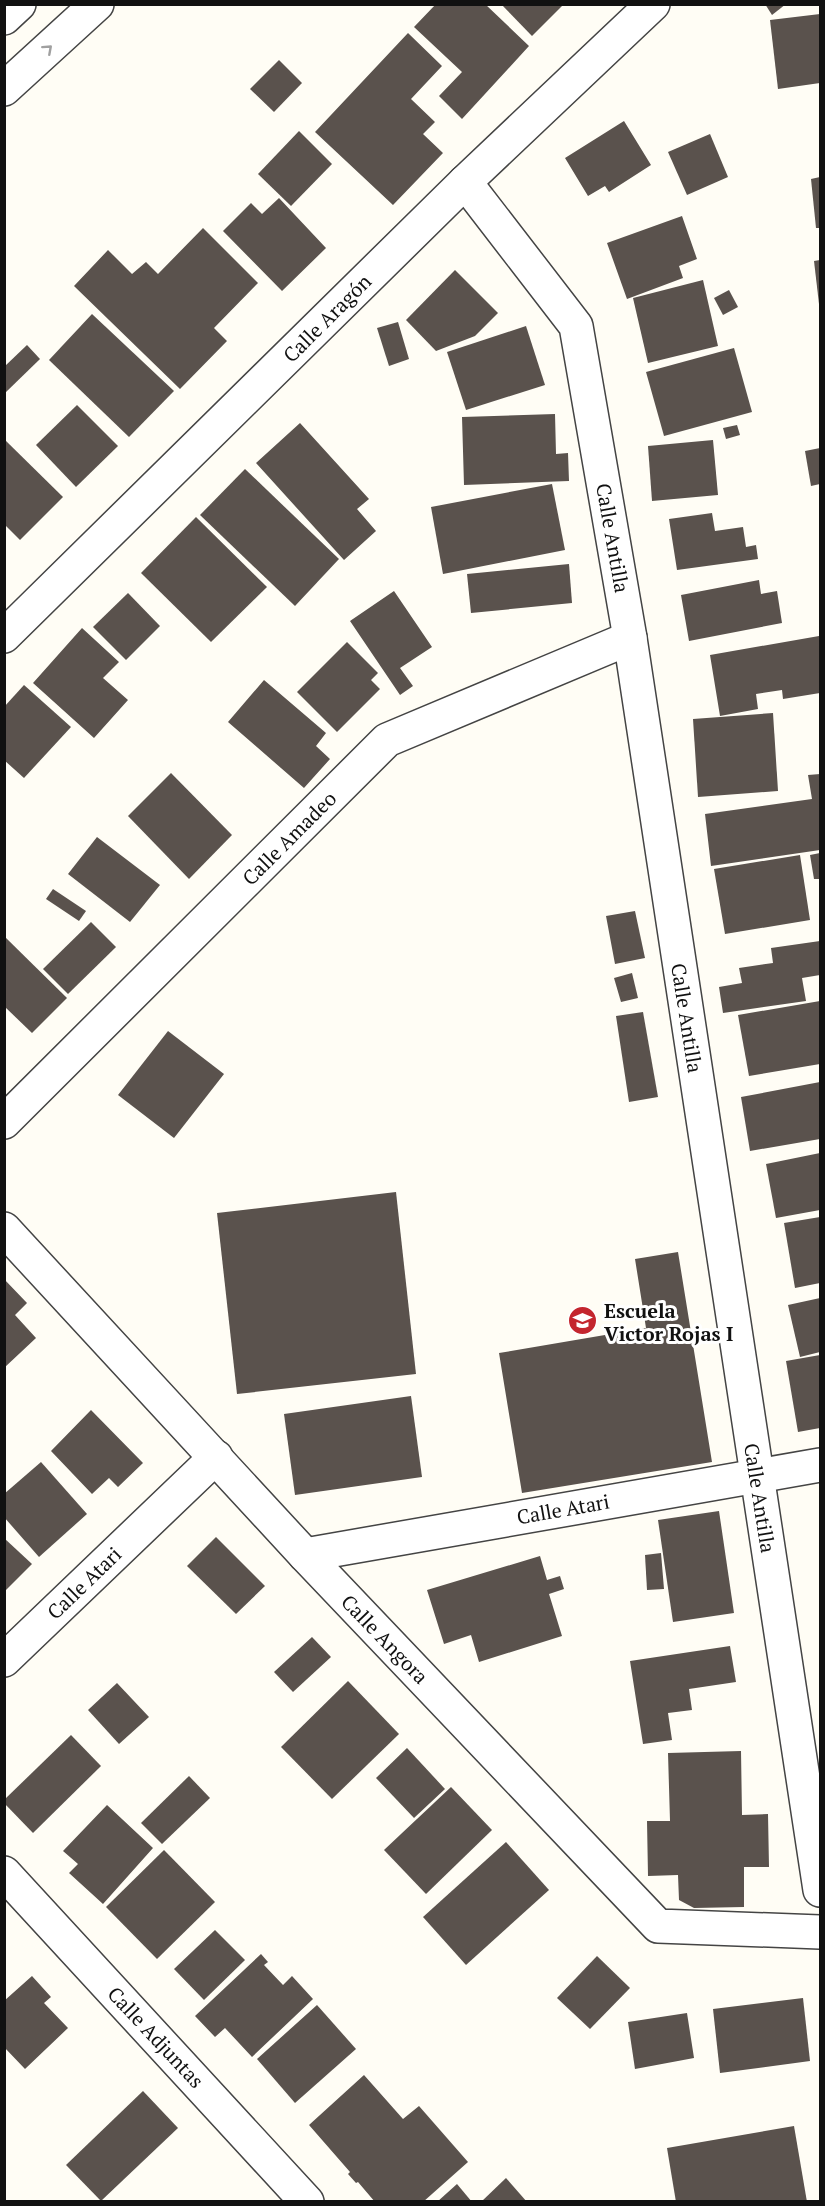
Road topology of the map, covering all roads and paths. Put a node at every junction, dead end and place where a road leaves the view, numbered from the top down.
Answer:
1 (19, 4) edge
2 (97, 4) edge
3 (653, 4) edge
4 (4, 18) edge
5 (4, 88) edge
6 (465, 182) junction
7 (4, 636) edge
8 (630, 638) junction
9 (4, 1122) edge
10 (4, 1229) edge
11 (216, 1457) junction
12 (820, 1465) edge
13 (757, 1475) junction
14 (305, 1555) junction
15 (4, 1660) edge
16 (4, 1873) edge
17 (820, 1890) edge
18 (820, 1932) edge
19 (307, 2202) edge

1 - 4 street
5 -> 2 street
3 - 6 street, Calle Aragón
6 - 7 street, Calle Aragón
6 - 8 street, Calle Antilla
8 - 9 street, Calle Amadeo
8 - 13 street, Calle Antilla
10 - 11 street, Calle Angora
11 - 14 street, Calle Angora
11 - 15 street, Calle Atari
12 - 13 street, Calle Atari
13 - 14 street, Calle Atari
13 - 17 street, Calle Antilla
14 - 18 street, Calle Angora
16 - 19 street, Calle Adjuntas

